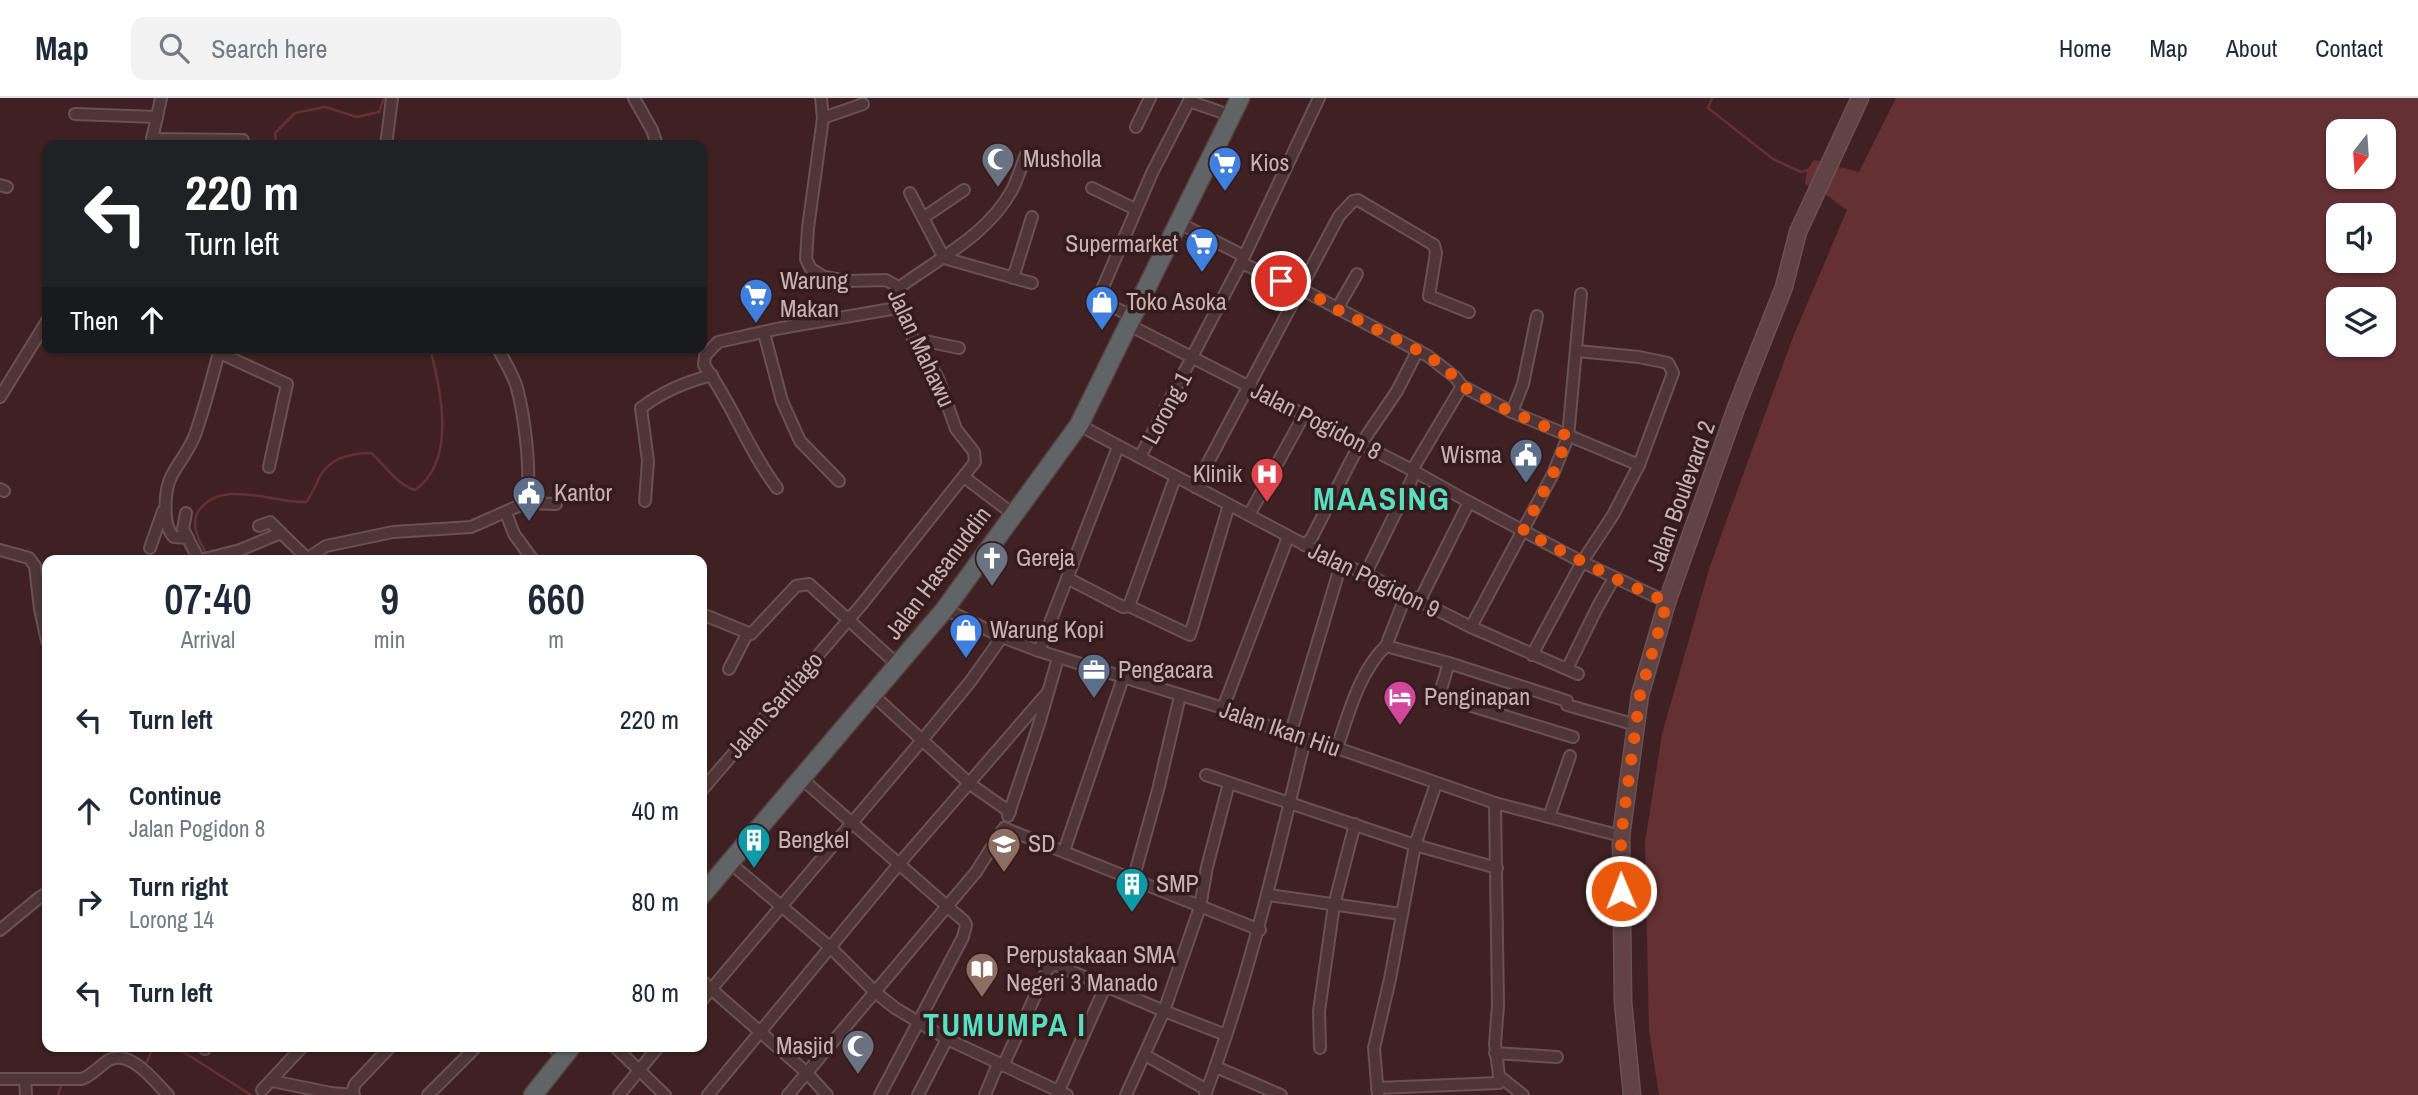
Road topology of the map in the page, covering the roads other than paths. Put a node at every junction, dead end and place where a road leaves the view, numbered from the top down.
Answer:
1 (161, 98) edge
2 (391, 98) edge
3 (634, 98) edge
4 (821, 98) edge
5 (1150, 98) edge
6 (1240, 98) edge
7 (1319, 98) edge
8 (1860, 98) edge
9 (1186, 99) edge
10 (863, 104) dead end
11 (75, 114) dead end
12 (1232, 116) junction
13 (157, 117) junction
14 (823, 118) junction
15 (1136, 127) dead end
16 (152, 140) edge
17 (387, 140) edge
18 (655, 140) edge
19 (1026, 155) dead end
20 (1092, 188) dead end
21 (964, 190) dead end
22 (910, 193) dead end
23 (1135, 209) junction
24 (1032, 217) dead end
25 (923, 218) junction
26 (1177, 222) junction
27 (944, 258) junction
28 (1242, 260) junction
29 (1357, 274) dead end
30 (1013, 278) junction
31 (1032, 283) dead end
32 (897, 289) junction
33 (1301, 289) junction
34 (1581, 294) dead end
35 (897, 308) junction
36 (1337, 309) junction
37 (1469, 312) dead end
38 (1537, 316) dead end
39 (1129, 320) junction
40 (42, 329) edge
41 (764, 333) junction
42 (916, 344) junction
43 (959, 348) dead end
44 (1418, 351) junction
45 (1577, 351) junction
46 (216, 354) edge
47 (225, 354) edge
48 (501, 354) edge
49 (1193, 358) junction
50 (712, 375) junction
51 (1247, 386) junction
52 (1462, 386) junction
53 (0, 397) edge
54 (1511, 412) junction
55 (1304, 415) junction
56 (1079, 425) junction
57 (1568, 436) junction
58 (1358, 443) junction
59 (1118, 446) junction
60 (1140, 457) junction
61 (1639, 465) junction
62 (269, 467) dead end
63 (1412, 470) junction
64 (964, 477) junction
65 (1175, 478) junction
66 (839, 481) dead end
67 (1195, 487) junction
68 (777, 488) dead end
69 (167, 497) junction
70 (645, 501) dead end
71 (1469, 502) junction
72 (525, 503) junction
73 (556, 504) dead end
74 (1229, 505) junction
75 (186, 513) dead end
76 (506, 513) junction
77 (1013, 514) junction
78 (1249, 515) junction
79 (259, 526) dead end
80 (1523, 531) junction
81 (281, 533) junction
82 (1288, 537) junction
83 (188, 538) junction
84 (1304, 545) junction
85 (150, 548) dead end
86 (0, 550) edge
87 (200, 555) edge
88 (219, 555) edge
89 (302, 555) edge
90 (312, 555) edge
91 (529, 555) edge
92 (1582, 562) junction
93 (1340, 564) junction
94 (1360, 571) junction
95 (1066, 578) junction
96 (1614, 578) junction
97 (1406, 595) junction
98 (1419, 601) junction
99 (1667, 602) junction
100 (1129, 606) junction
101 (944, 609) junction
102 (707, 616) edge
103 (42, 617) edge
104 (849, 620) junction
105 (1471, 627) junction
106 (747, 634) junction
107 (1002, 637) junction
108 (1386, 646) junction
109 (1039, 651) junction
110 (1532, 655) junction
111 (1058, 658) junction
112 (1448, 663) junction
113 (898, 665) junction
114 (1563, 668) junction
115 (729, 669) dead end
116 (1578, 674) dead end
117 (1124, 678) junction
118 (1048, 692) junction
119 (873, 695) junction
120 (1180, 696) junction
121 (1223, 708) junction
122 (1636, 725) junction
123 (1290, 735) junction
124 (1573, 737) dead end
125 (923, 739) junction
126 (1305, 739) junction
127 (1337, 748) junction
128 (1570, 756) dead end
129 (1206, 775) dead end
130 (802, 779) junction
131 (1229, 783) junction
132 (707, 784) edge
133 (970, 784) junction
134 (1436, 784) junction
135 (1290, 802) junction
136 (1494, 803) junction
137 (1010, 812) junction
138 (1549, 817) junction
139 (853, 823) junction
140 (1355, 824) junction
141 (1004, 828) junction
142 (1621, 836) junction
143 (1415, 845) junction
144 (1064, 851) junction
145 (730, 863) junction
146 (899, 864) junction
147 (1497, 868) junction
148 (1133, 880) junction
149 (707, 889) edge
150 (1269, 895) junction
151 (42, 897) edge
152 (1335, 905) junction
153 (946, 906) junction
154 (782, 907) junction
155 (1200, 907) junction
156 (1401, 914) junction
157 (0, 930) edge
158 (1259, 930) junction
159 (831, 948) junction
160 (1106, 985) junction
161 (707, 986) edge
162 (711, 990) junction
163 (875, 992) junction
164 (707, 994) edge
165 (1164, 1012) junction
166 (918, 1024) junction
167 (761, 1032) junction
168 (1226, 1035) junction
169 (947, 1039) junction
170 (1320, 1048) dead end
171 (298, 1052) edge
172 (385, 1052) edge
173 (471, 1052) edge
174 (561, 1052) edge
175 (620, 1052) edge
176 (654, 1052) edge
177 (1495, 1053) junction
178 (1145, 1055) junction
179 (1557, 1057) dead end
180 (1000, 1065) junction
181 (1216, 1067) junction
182 (637, 1071) junction
183 (806, 1072) junction
184 (0, 1079) edge
185 (24, 1080) junction
186 (272, 1081) junction
187 (1499, 1085) edge
188 (262, 1090) dead end
189 (1443, 1090) edge
190 (1377, 1091) edge
191 (1206, 1092) edge
192 (1061, 1094) edge
193 (1277, 1094) edge
194 (26, 1095) edge
195 (169, 1095) edge
196 (352, 1095) edge
197 (428, 1095) edge
198 (533, 1095) edge
199 (618, 1095) edge
200 (665, 1095) edge
201 (708, 1095) edge
202 (788, 1095) edge
203 (828, 1095) edge
204 (880, 1095) edge
205 (918, 1095) edge
206 (985, 1095) edge
207 (1126, 1095) edge
208 (1523, 1095) edge
209 (1632, 1095) edge

1 - 13 street
2 - 17 street
3 - 18 street
4 - 14 street, Jalan Mahawu
5 - 15 street
6 - 12 highway, Jalan Hasanuddin
7 - 28 street, Lorong 1
8 - 99 main road, Jalan Boulevard 2
9 - 12 street
9 - 23 street
10 - 14 street
11 - 13 street
12 - 26 highway, Jalan Hasanuddin
13 - 16 street
14 - 32 street, Jalan Mahawu
19 - 27 street
20 - 23 street
21 - 25 street
22 - 25 street
23 - 39 street, Jalan Pogidon 8
24 - 30 street
25 - 27 street
26 - 28 street
26 - 39 highway, Jalan Hasanuddin
27 - 30 street
27 - 32 street
28 - 33 street
28 - 49 street, Lorong 1
29 - 36 street
30 - 31 street
32 - 35 street, Jalan Mahawu
33 - 36 street
33 - 37 street
33 - 51 street
34 - 45 street
35 - 41 street
35 - 42 street, Jalan Mahawu
36 - 44 street
38 - 54 street
39 - 49 street, Jalan Pogidon 8
39 - 56 highway, Jalan Hasanuddin
40 - 53 street
41 - 50 street
41 - 66 street
42 - 43 street
42 - 64 street, Jalan Mahawu
44 - 52 street
44 - 58 street
45 - 57 street
45 - 61 street
46 - 69 street
47 - 62 street
48 - 72 street
49 - 51 street, Jalan Pogidon 8
49 - 60 street, Lorong 1
50 - 68 street
50 - 70 street
51 - 55 street, Jalan Pogidon 8
51 - 67 street
52 - 54 street
52 - 63 street
54 - 57 street
55 - 58 street, Jalan Pogidon 8
55 - 78 street
56 - 59 street, Jalan Pogidon 9
56 - 77 highway, Jalan Hasanuddin
57 - 61 street
57 - 80 street
58 - 63 street, Jalan Pogidon 8
58 - 84 street
59 - 60 street, Jalan Pogidon 9
59 - 95 street
60 - 65 street, Jalan Pogidon 9
61 - 92 street
63 - 71 street, Jalan Pogidon 8
63 - 94 street
64 - 77 street
64 - 104 street, Jalan Mahawu
65 - 67 street, Jalan Pogidon 9
65 - 100 street
67 - 74 street, Jalan Pogidon 9
69 - 83 street
69 - 85 street
71 - 80 street, Jalan Pogidon 8
71 - 98 street
72 - 73 street
72 - 76 street
74 - 78 street, Jalan Pogidon 9
74 - 100 street
75 - 83 street
76 - 90 street
76 - 91 street
77 - 101 highway, Jalan Hasanuddin
78 - 82 street, Jalan Pogidon 9
79 - 81 street
80 - 92 street, Jalan Pogidon 8
80 - 105 street
81 - 88 street
81 - 89 street
82 - 84 street, Jalan Pogidon 9
82 - 121 street
83 - 87 street
84 - 93 street, Jalan Pogidon 9
86 - 103 street
92 - 96 street, Jalan Pogidon 8
92 - 110 street
93 - 94 street, Jalan Pogidon 9
93 - 123 street
94 - 97 street, Jalan Pogidon 9
95 - 100 street
95 - 109 street
96 - 99 street, Jalan Pogidon 8
96 - 114 street
97 - 98 street, Jalan Pogidon 9
97 - 108 street
98 - 105 street, Jalan Pogidon 9
99 - 122 main road, Jalan Boulevard 2
101 - 107 street, Jalan Ikan Hiu
101 - 113 highway, Jalan Hasanuddin
102 - 106 street
104 - 106 street
104 - 113 street
104 - 132 street, Jalan Santiago
105 - 110 street, Jalan Pogidon 9
106 - 115 street
107 - 109 street, Jalan Ikan Hiu
107 - 125 street
108 - 112 street
108 - 127 street
109 - 111 street, Jalan Ikan Hiu
110 - 114 street, Jalan Pogidon 9
111 - 117 street, Jalan Ikan Hiu
111 - 118 street
112 - 122 street
112 - 124 street
113 - 119 highway, Jalan Hasanuddin
114 - 116 street, Jalan Pogidon 9
117 - 120 street, Jalan Ikan Hiu
117 - 144 street
118 - 133 street
118 - 137 street
119 - 125 street
119 - 130 highway, Jalan Hasanuddin
120 - 121 street, Jalan Ikan Hiu
120 - 148 street
121 - 123 street, Jalan Ikan Hiu
122 - 142 main road, Jalan Boulevard 2
123 - 126 street, Jalan Ikan Hiu
125 - 133 street
125 - 139 street
126 - 127 street, Jalan Ikan Hiu
126 - 135 street
127 - 134 street, Jalan Ikan Hiu
128 - 138 street
129 - 131 street
130 - 139 street
130 - 145 highway, Jalan Hasanuddin
131 - 135 street
131 - 155 street
133 - 137 street
133 - 146 street
134 - 136 street, Jalan Ikan Hiu
134 - 143 street
135 - 140 street
135 - 150 street
136 - 138 street, Jalan Ikan Hiu
136 - 147 street
137 - 141 street
138 - 142 street, Jalan Ikan Hiu
139 - 146 street
139 - 154 street
140 - 143 street
140 - 152 street
141 - 144 street
141 - 153 street
142 - 209 main road, Jalan Boulevard 2
143 - 147 street
143 - 156 street
144 - 148 street
145 - 149 highway, Jalan Hasanuddin
145 - 154 street
146 - 153 street
146 - 159 street
147 - 177 street
148 - 155 street
150 - 152 street
150 - 158 street
151 - 157 street
152 - 156 street
152 - 170 street
153 - 163 street
153 - 166 street
154 - 159 street
154 - 162 street
155 - 158 street
155 - 165 street
156 - 190 street
158 - 168 street
159 - 163 street
159 - 167 street
160 - 165 street
160 - 180 street
160 - 192 street
161 - 162 street
162 - 164 street
162 - 167 street
163 - 166 street
163 - 183 street
165 - 168 street
165 - 178 street
166 - 169 street
166 - 204 street
167 - 183 street
167 - 201 street
168 - 181 street
169 - 180 street
169 - 205 street
171 - 186 street
172 - 196 street
173 - 197 street
174 - 198 highway
175 - 182 street
176 - 182 street
177 - 179 street
177 - 187 street
178 - 191 street
178 - 207 street
180 - 192 street
180 - 206 street
181 - 191 street
181 - 193 street
182 - 199 street
182 - 200 street
183 - 202 street
183 - 203 street
184 - 185 street
185 - 194 street
185 - 195 street
186 - 188 street
186 - 196 street
187 - 189 street
187 - 208 street
189 - 190 street

